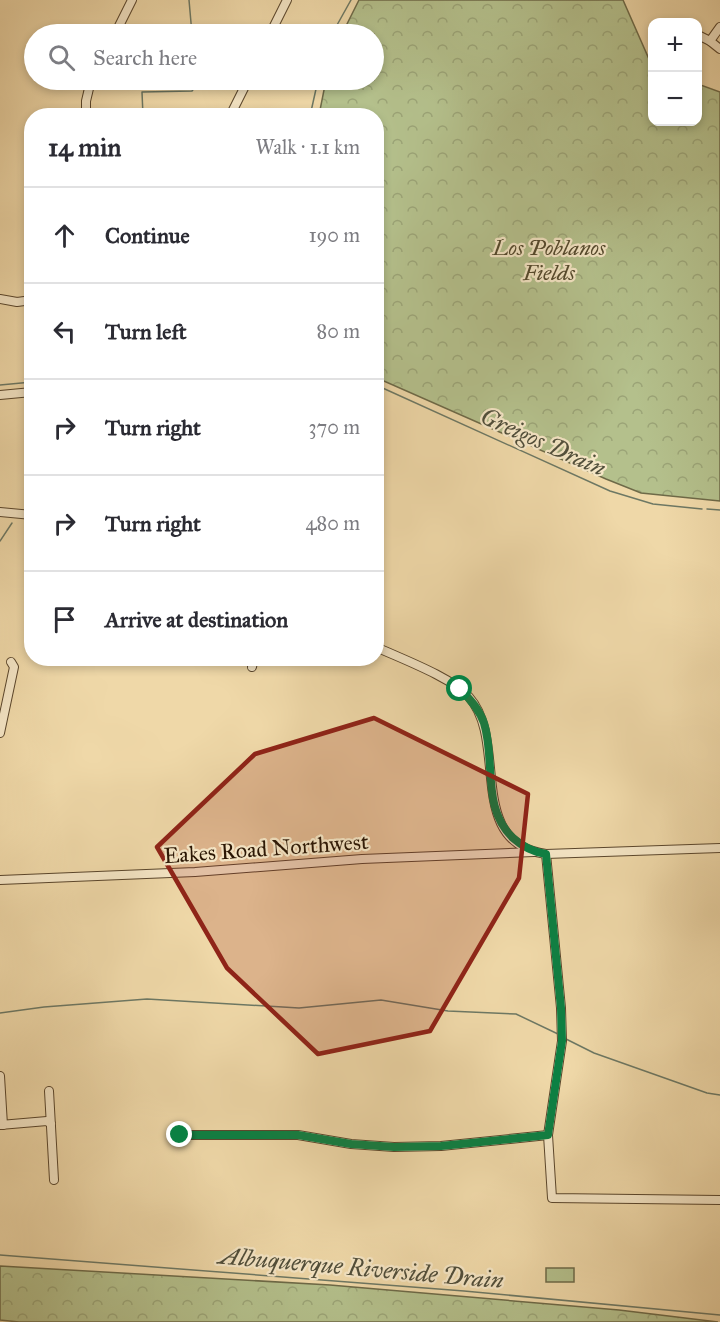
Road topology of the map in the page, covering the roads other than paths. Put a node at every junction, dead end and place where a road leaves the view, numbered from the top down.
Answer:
1 (132, 0) edge
2 (287, 0) edge
3 (120, 24) edge
4 (275, 24) edge
5 (720, 27) edge
6 (702, 37) edge
7 (710, 41) junction
8 (720, 49) edge
9 (89, 90) edge
10 (243, 90) edge
11 (87, 108) edge
12 (234, 108) edge
13 (0, 299) edge
14 (24, 301) edge
15 (24, 393) edge
16 (0, 395) edge
17 (0, 512) edge
18 (24, 514) edge
19 (384, 651) edge
20 (11, 662) dead end
21 (0, 733) edge
22 (720, 848) edge
23 (534, 852) junction
24 (546, 854) junction
25 (0, 880) edge
26 (0, 1076) edge
27 (1, 1083) edge
28 (50, 1091) dead end
29 (51, 1124) junction
30 (2, 1125) edge
31 (180, 1135) dead end
32 (548, 1135) junction
33 (54, 1180) dead end
34 (720, 1200) edge

1 - 3 street
2 - 4 street
5 - 7 street
6 - 7 street
7 - 8 street
9 - 11 street
10 - 12 street
13 - 14 street
15 - 16 street
17 - 18 street
19 - 23 street
20 - 21 street
22 - 24 street
23 - 24 street
23 - 25 street, Eakes Road Northwest
24 - 32 street
26 - 27 street
27 - 30 street
28 - 29 street
29 - 30 street
29 - 33 street
31 - 32 street
32 - 34 street

